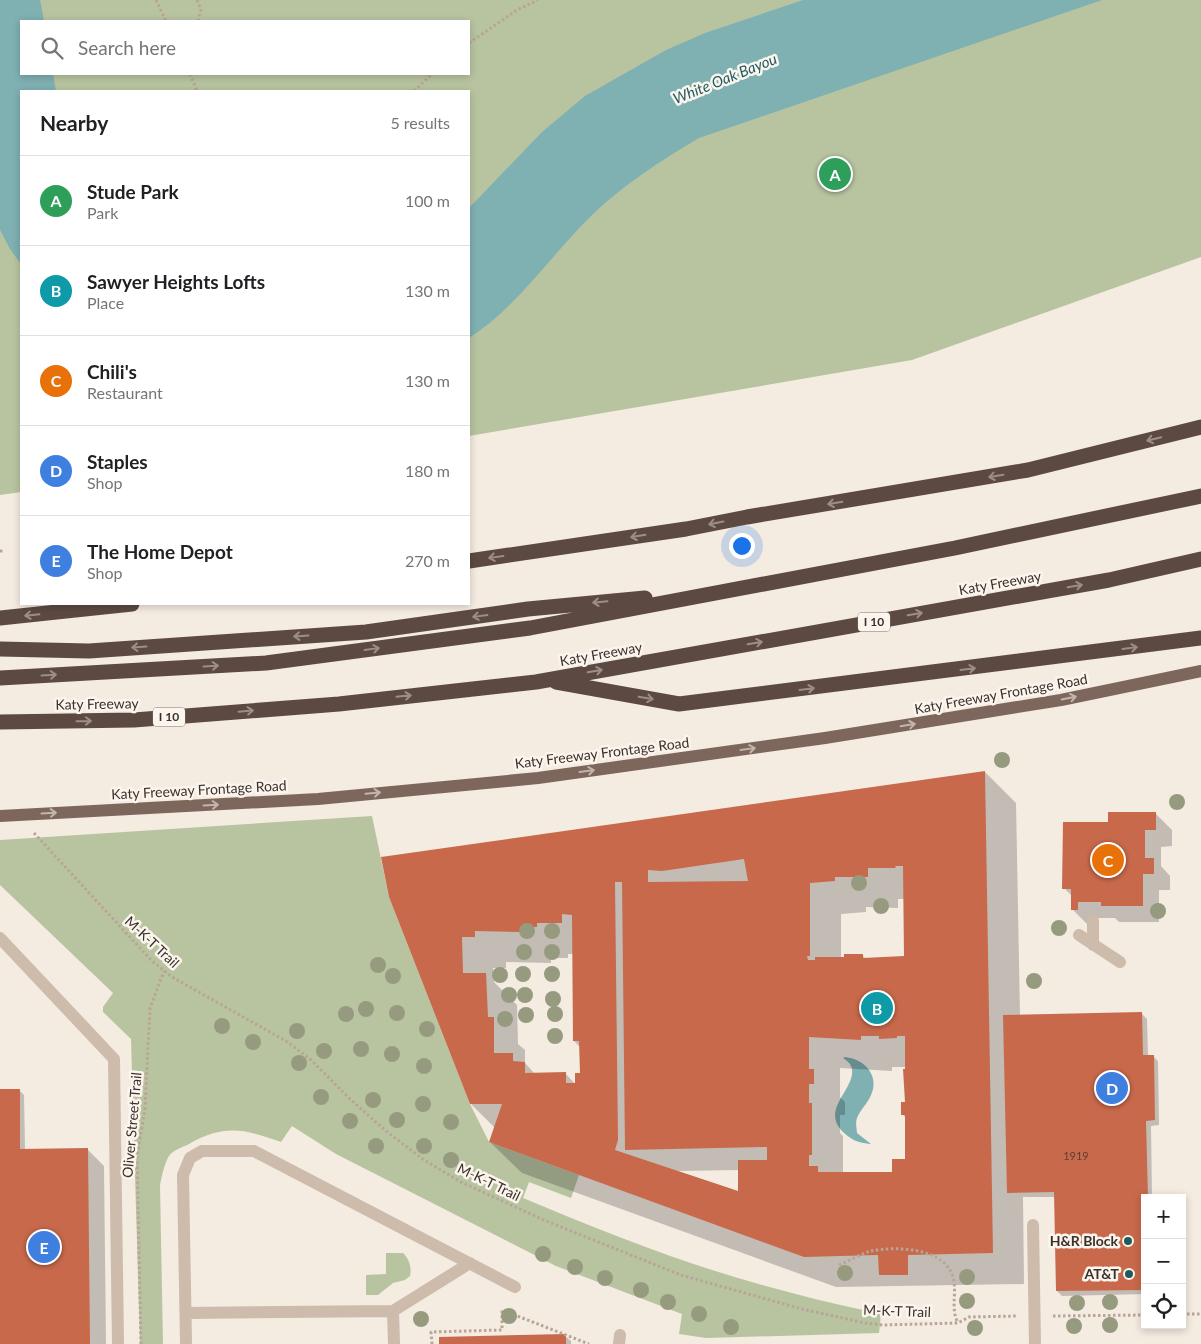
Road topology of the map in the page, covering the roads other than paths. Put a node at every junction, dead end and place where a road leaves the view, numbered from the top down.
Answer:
1 (1201, 427) edge
2 (1201, 496) edge
3 (1201, 559) edge
4 (470, 561) edge
5 (753, 587) junction
6 (123, 605) edge
7 (0, 618) edge
8 (1201, 638) edge
9 (0, 649) edge
10 (1201, 671) edge
11 (0, 678) edge
12 (541, 681) junction
13 (0, 722) edge
14 (0, 816) edge
15 (1093, 921) dead end
16 (1079, 935) dead end
17 (0, 938) edge
18 (1093, 945) junction
19 (1120, 962) dead end
20 (1033, 1225) dead end
21 (470, 1263) junction
22 (515, 1287) dead end
23 (393, 1311) junction
24 (186, 1313) junction
25 (118, 1344) edge
26 (186, 1344) edge
27 (394, 1344) edge
28 (1034, 1344) edge

1 -> 4 highway
2 - 5 highway
12 -> 3 highway, Katy Freeway / I 10
5 -> 9 highway
11 -> 5 highway
6 -> 7 highway
12 -> 8 highway
14 -> 10 main road, Katy Freeway Frontage Road
13 -> 12 highway, Katy Freeway / I 10
15 - 18 lane
16 - 18 lane
17 - 25 lane
18 - 19 lane
20 - 28 lane
21 - 22 lane
21 - 23 lane
21 - 24 lane
23 - 24 lane
23 - 27 lane
24 - 26 lane

